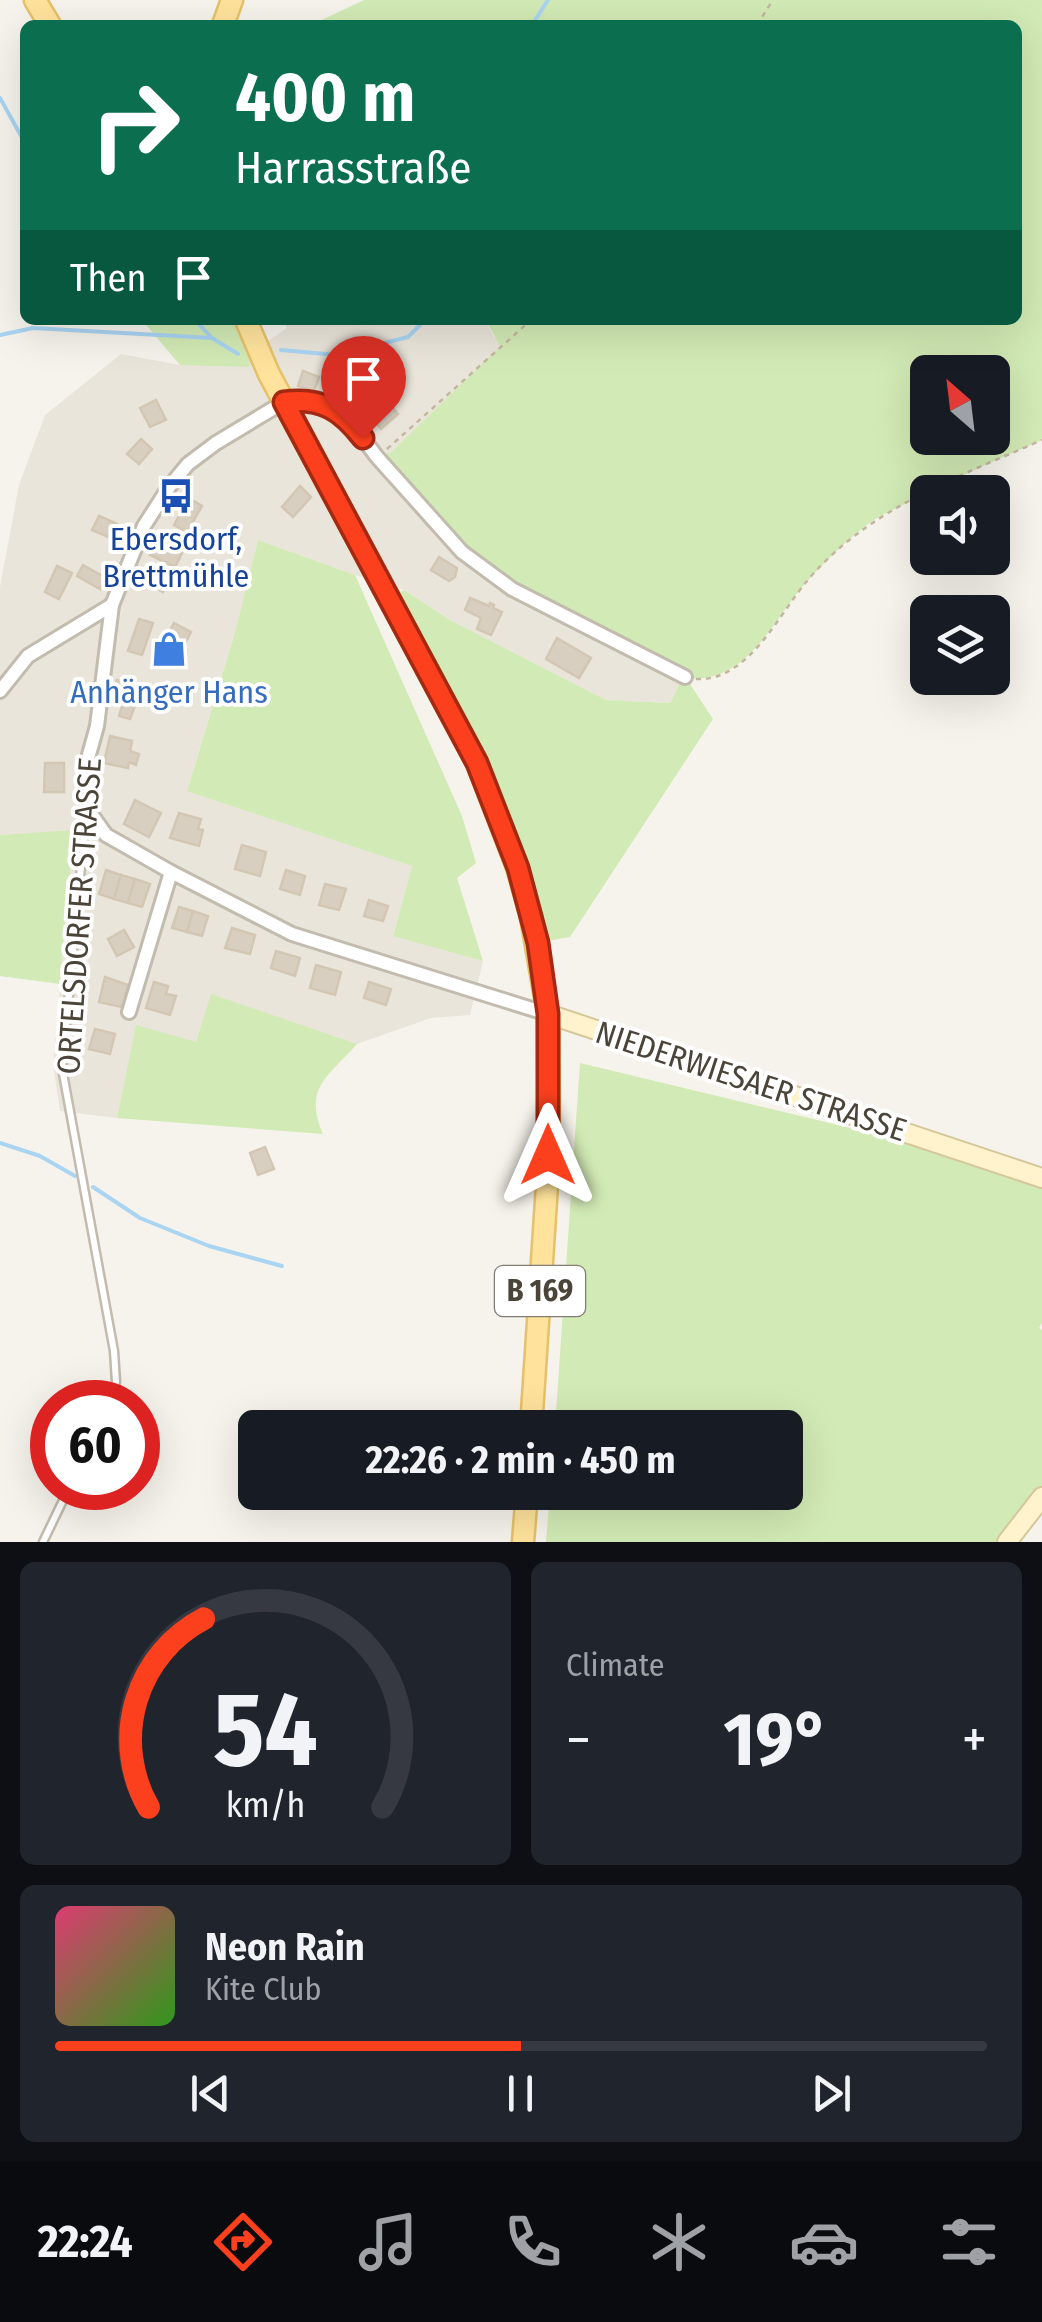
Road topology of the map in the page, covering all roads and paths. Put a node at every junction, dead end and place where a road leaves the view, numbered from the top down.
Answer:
1 (248, 325) edge
2 (525, 325) edge
3 (284, 402) junction
4 (1042, 440) edge
5 (378, 457) junction
6 (112, 605) junction
7 (685, 677) joint
8 (0, 690) edge
9 (86, 807) junction
10 (171, 872) junction
11 (128, 1012) dead end
12 (548, 1014) junction
13 (1042, 1178) edge
14 (116, 1380) edge
15 (532, 1410) edge
16 (1042, 1497) edge
17 (59, 1510) edge
18 (526, 1510) edge
19 (43, 1542) edge
20 (523, 1542) edge
21 (1008, 1542) edge

1 - 3 main road, B 169
2 - 5 path
3 - 5 street
3 - 6 street, ORTELSDORFER STRASSE
3 - 12 main road, B 169
4 - 7 path
5 - 7 street
6 - 8 street
6 - 9 street, ORTELSDORFER STRASSE
9 - 10 street, NIEDERWIESAER STRASSE
9 - 14 lane, ORTELSDORFER STRASSE
10 - 11 street
10 - 12 street, NIEDERWIESAER STRASSE
12 - 13 main road, NIEDERWIESAER STRASSE
12 - 15 main road, B 169
16 - 21 main road
17 - 19 lane
18 - 20 main road

